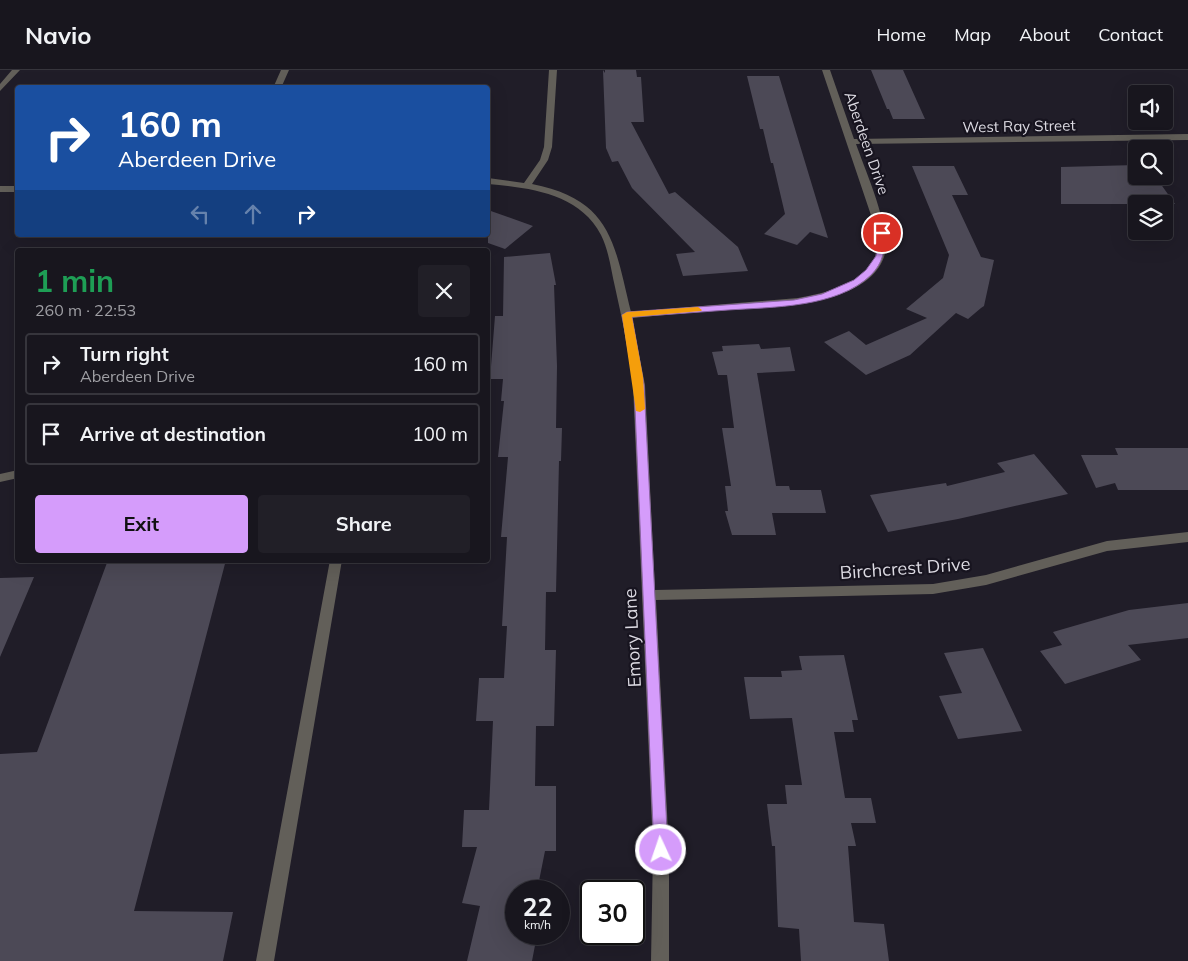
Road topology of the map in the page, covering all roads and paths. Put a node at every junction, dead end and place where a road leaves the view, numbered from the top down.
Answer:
1 (16, 70) edge
2 (285, 70) edge
3 (553, 70) edge
4 (826, 70) edge
5 (278, 85) edge
6 (0, 89) edge
7 (1188, 137) edge
8 (851, 142) junction
9 (490, 182) edge
10 (527, 185) junction
11 (0, 189) edge
12 (15, 189) edge
13 (627, 315) junction
14 (15, 475) edge
15 (0, 478) edge
16 (1188, 537) edge
17 (335, 563) edge
18 (649, 594) junction
19 (265, 961) edge
20 (660, 961) edge

1 - 6 street
2 - 5 street
3 - 10 street
4 - 8 street, Aberdeen Drive
7 - 8 street, West Ray Street
8 - 13 street, Aberdeen Drive
9 - 10 street, Emory Lane
10 - 13 street, Emory Lane
11 - 12 street
13 - 18 street, Emory Lane
14 - 15 street
16 - 18 street, Birchcrest Drive
17 - 19 street
18 - 20 street, Emory Lane

